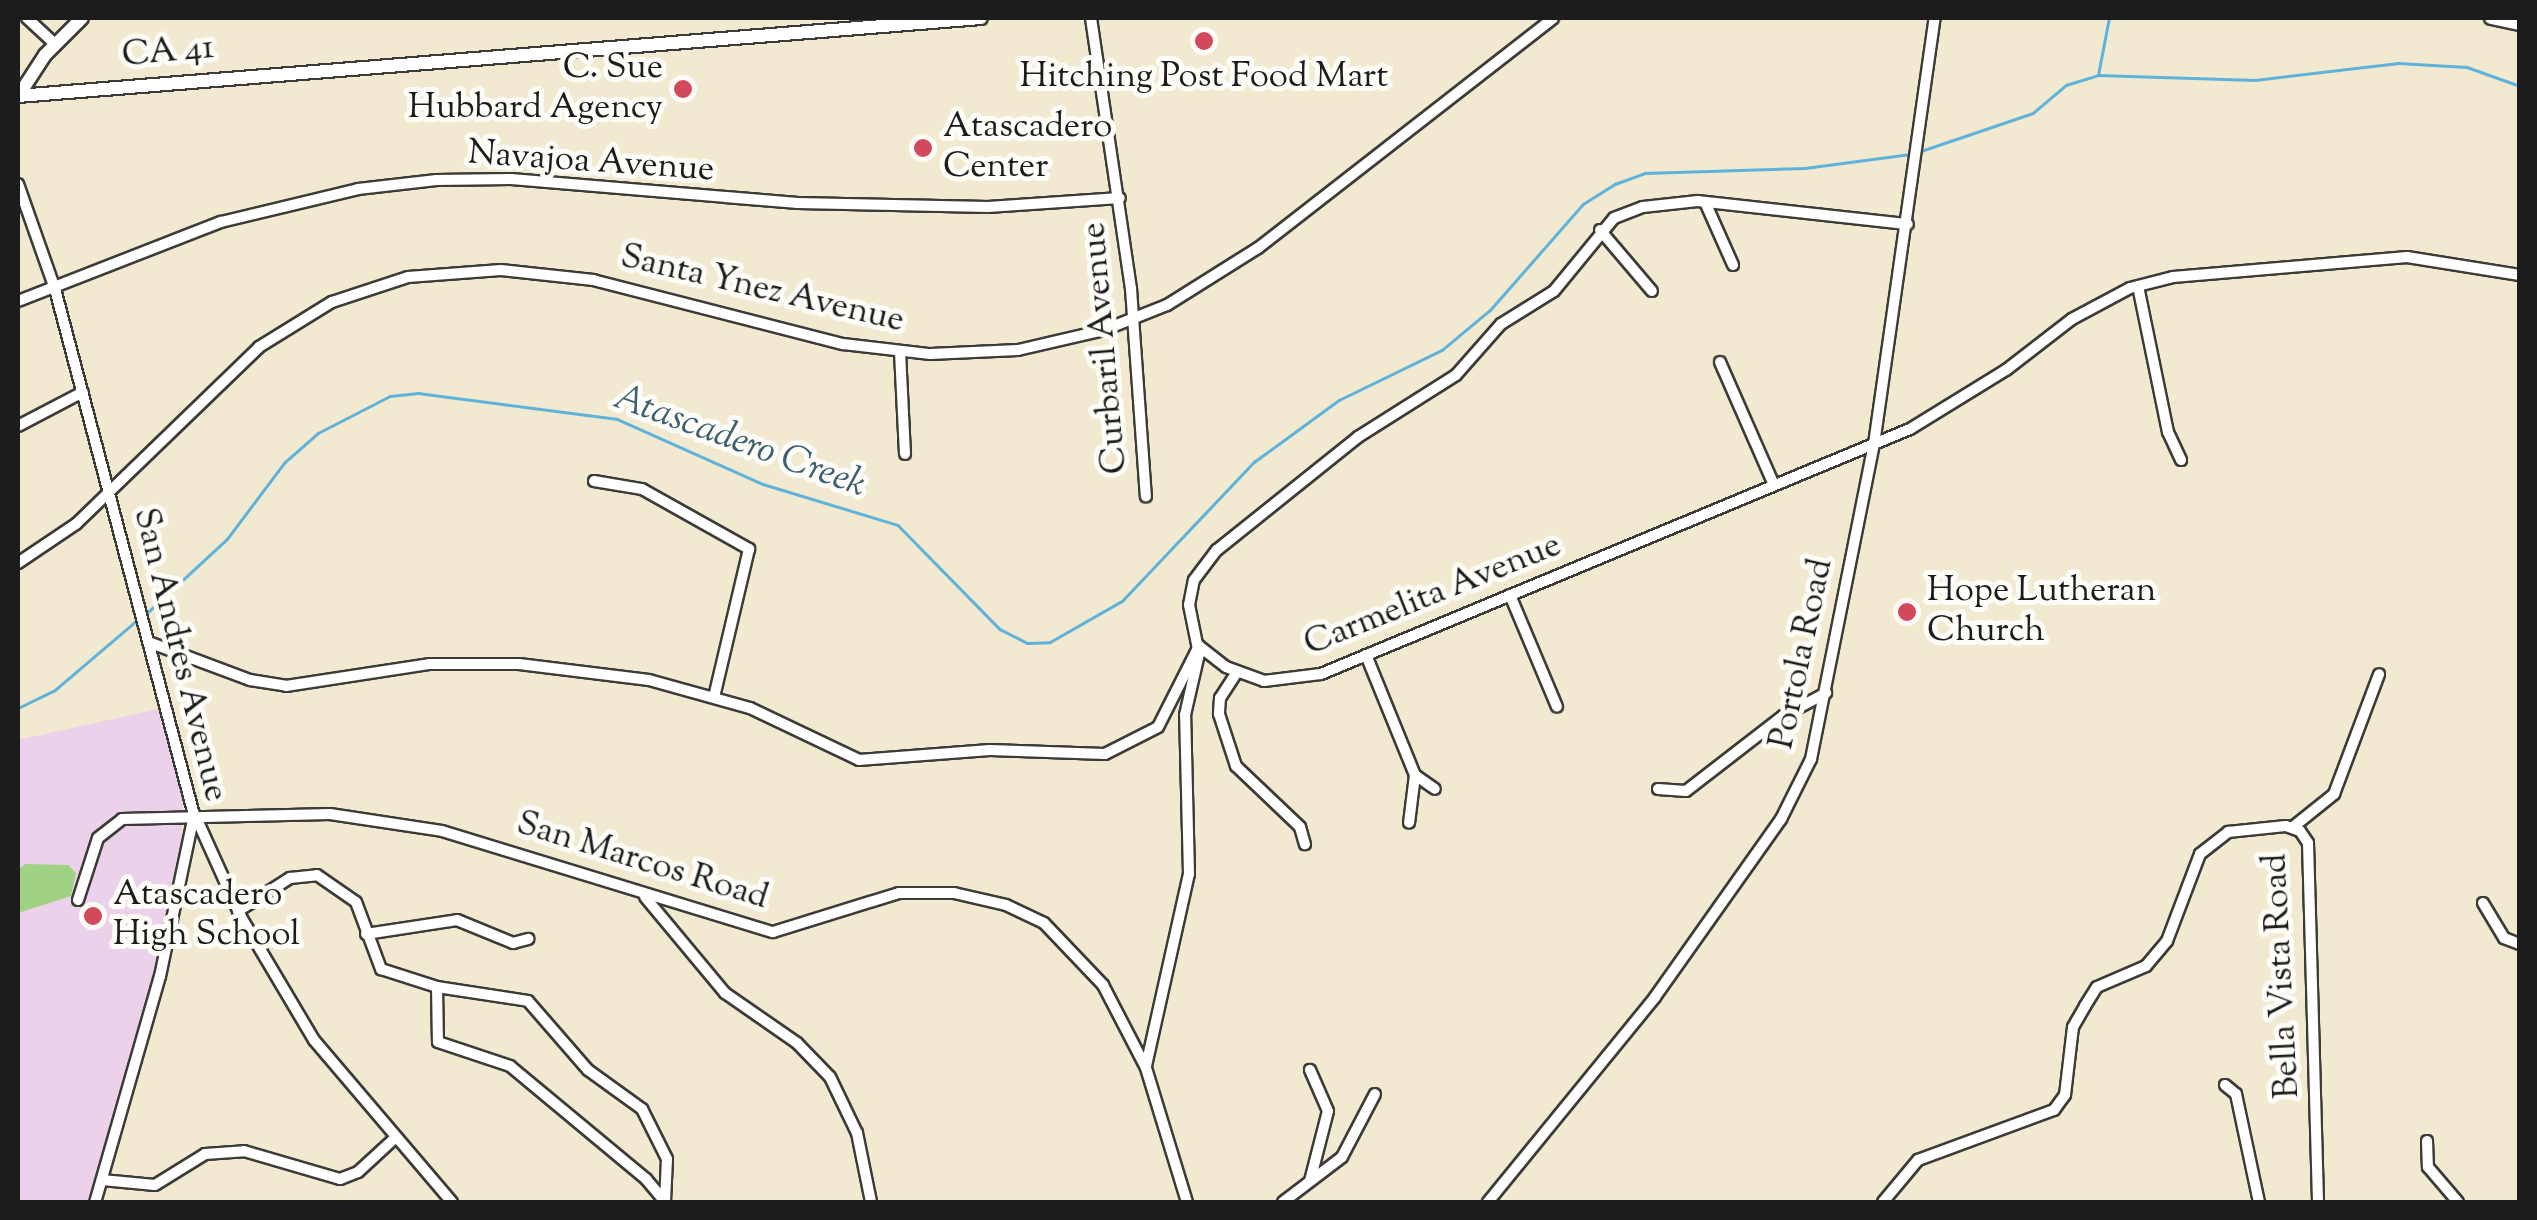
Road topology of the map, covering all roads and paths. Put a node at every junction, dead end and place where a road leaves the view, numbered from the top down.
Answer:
1 (28, 18) edge
2 (82, 18) edge
3 (981, 18) edge
4 (1091, 18) edge
5 (1553, 18) edge
6 (1935, 18) edge
7 (2491, 18) edge
8 (2520, 24) edge
9 (55, 44) junction
10 (18, 97) edge
11 (18, 184) edge
12 (1120, 198) junction
13 (1705, 202) junction
14 (1908, 224) junction
15 (1600, 230) junction
16 (1733, 266) dead end
17 (2520, 275) edge
18 (2138, 286) junction
19 (55, 290) junction
20 (1652, 291) dead end
21 (18, 301) edge
22 (1132, 319) junction
23 (900, 352) junction
24 (1720, 362) dead end
25 (82, 392) junction
26 (18, 426) edge
27 (1874, 444) junction
28 (905, 454) dead end
29 (2181, 460) dead end
30 (594, 480) dead end
31 (1774, 485) junction
32 (109, 488) junction
33 (1146, 496) dead end
34 (18, 563) edge
35 (1510, 595) junction
36 (151, 643) junction
37 (1199, 646) junction
38 (1366, 655) junction
39 (1236, 672) junction
40 (2380, 674) dead end
41 (1826, 693) junction
42 (714, 697) junction
43 (1557, 708) dead end
44 (1415, 774) junction
45 (1435, 790) dead end
46 (1658, 790) dead end
47 (194, 814) junction
48 (1408, 824) dead end
49 (2294, 827) junction
50 (1305, 844) dead end
51 (642, 893) junction
52 (78, 900) dead end
53 (2483, 904) dead end
54 (238, 910) junction
55 (366, 934) junction
56 (528, 939) dead end
57 (2520, 944) edge
58 (437, 987) junction
59 (1146, 1068) junction
60 (1310, 1070) dead end
61 (2225, 1085) dead end
62 (1374, 1094) dead end
63 (394, 1138) junction
64 (2427, 1141) dead end
65 (102, 1180) junction
66 (1309, 1182) junction
67 (95, 1202) edge
68 (452, 1202) edge
69 (665, 1202) edge
70 (871, 1202) edge
71 (1187, 1202) edge
72 (1284, 1202) edge
73 (1488, 1202) edge
74 (1883, 1202) edge
75 (2259, 1202) edge
76 (2318, 1202) edge
77 (2458, 1202) edge

1 - 9 street
2 - 9 main road
3 - 10 main road, CA 41 / CA 41
4 - 12 street, Curbaril Avenue
5 - 22 street, Santa Ynez Avenue
6 - 14 street, Portola Road
7 - 8 main road
9 - 10 main road
11 - 19 street, San Andres Avenue
12 - 19 street, Navajoa Avenue
12 - 22 street, Curbaril Avenue
13 - 14 street
13 - 15 street
13 - 16 street
14 - 27 street, Portola Road
15 - 20 street
15 - 37 street
17 - 18 street, Carmelita Avenue
18 - 27 street, Carmelita Avenue
18 - 29 street
19 - 21 street, Navajoa Avenue
19 - 25 street, San Andres Avenue
22 - 23 street, Santa Ynez Avenue
22 - 33 street, Curbaril Avenue
23 - 28 street
23 - 32 street, Santa Ynez Avenue
24 - 31 street
25 - 26 street
25 - 32 street, San Andres Avenue
27 - 31 street, Carmelita Avenue
27 - 41 street, Portola Road
30 - 42 street
31 - 35 street, Carmelita Avenue
32 - 34 street, Santa Ynez Avenue
32 - 36 street, San Andres Avenue
35 - 38 street, Carmelita Avenue
35 - 43 street
36 - 42 street
36 - 47 street, San Andres Avenue
37 - 39 street, Carmelita Avenue
37 - 42 street
37 - 59 street
38 - 39 street, Carmelita Avenue
38 - 44 street
39 - 50 street
40 - 49 street
41 - 46 street
41 - 73 street, Portola Road
44 - 45 street
44 - 48 street
47 - 51 street, San Marcos Road
47 - 52 street, San Marcos Road
47 - 54 street
47 - 65 street, San Andres Avenue
49 - 74 street, Bella Vista Road
49 - 76 street, Bella Vista Road
51 - 59 street, San Marcos Road
51 - 70 street
53 - 57 street
54 - 55 street
54 - 63 street
55 - 56 street
55 - 58 street
58 - 69 street
58 - 69 street
59 - 71 street, San Marcos Road
60 - 66 street
61 - 75 street
62 - 66 street
63 - 65 street
63 - 68 street
64 - 77 street
65 - 67 street, San Andres Avenue
66 - 72 street

